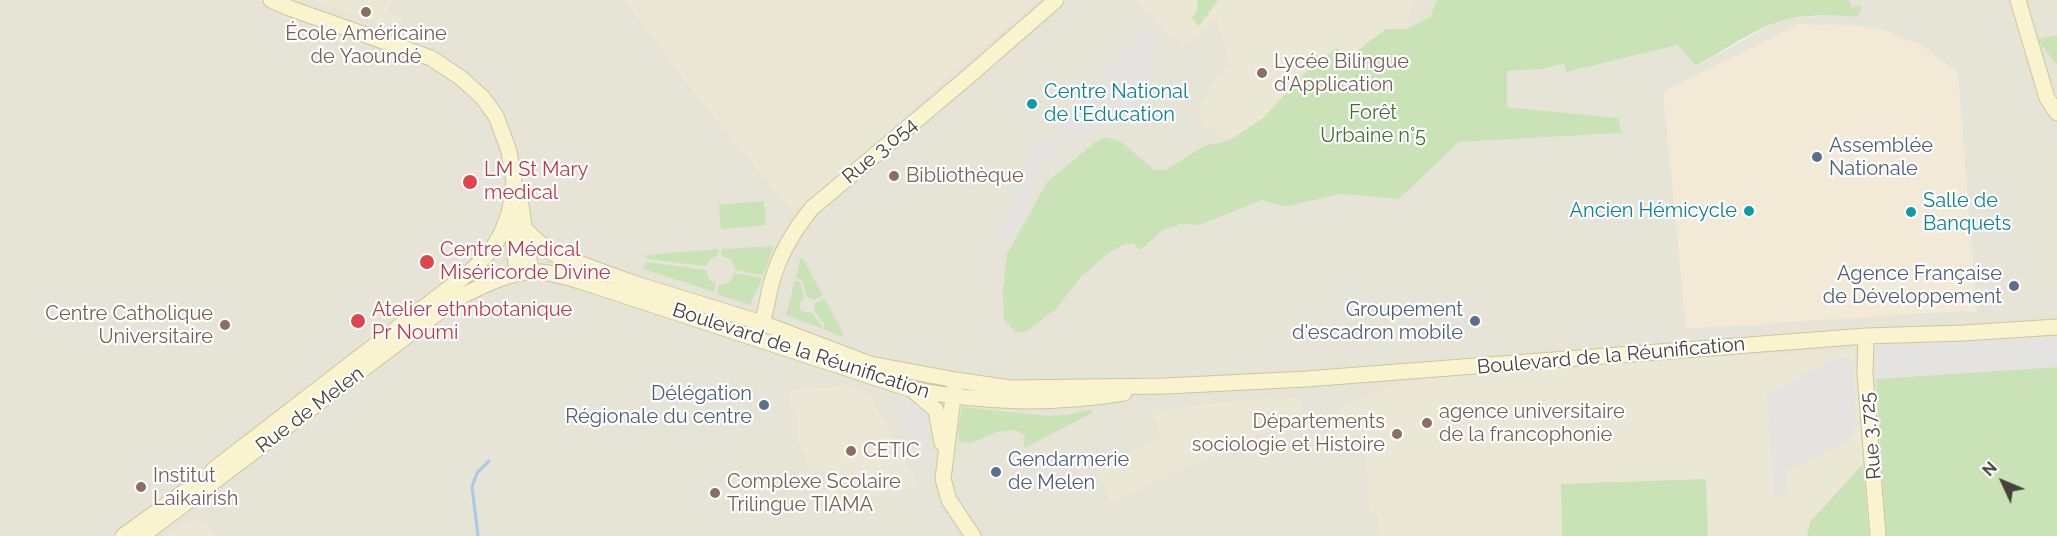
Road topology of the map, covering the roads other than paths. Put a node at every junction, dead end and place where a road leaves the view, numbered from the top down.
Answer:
1 (271, 0) edge
2 (1056, 0) edge
3 (2018, 0) edge
4 (2057, 113) edge
5 (514, 182) junction
6 (510, 209) junction
7 (524, 228) junction
8 (521, 254) junction
9 (554, 254) junction
10 (470, 272) junction
11 (520, 274) junction
12 (762, 323) junction
13 (2057, 327) edge
14 (1866, 336) junction
15 (753, 337) junction
16 (956, 380) junction
17 (1166, 386) junction
18 (910, 389) junction
19 (951, 397) junction
20 (944, 464) junction
21 (123, 536) edge
22 (142, 536) edge
23 (973, 536) edge
24 (1878, 536) edge

1 - 5 main road
2 - 12 main road, Rue 3.054
3 - 4 main road
5 - 6 main road
5 - 7 main road
6 - 8 main road
6 - 10 main road
7 - 8 main road
7 - 9 main road
8 - 9 main road
8 - 10 main road
8 - 11 main road
9 - 12 main road, Boulevard de la Réunification
10 - 21 main road, Rue de Melen
11 - 15 main road, Boulevard de la Réunification
11 - 22 main road, Rue de Melen
12 - 15 main road, Rue 3.054
12 - 16 main road, Boulevard de la Réunification
13 - 14 main road, Boulevard de la Réunification
14 - 17 main road, Boulevard de la Réunification
14 - 24 main road, Rue 3.725
15 - 18 main road, Boulevard de la Réunification
16 - 17 main road, Boulevard de la Réunification
16 - 19 main road
17 - 19 main road, Boulevard de la Réunification
18 - 19 main road, Boulevard de la Réunification
18 - 20 main road
19 - 20 main road
20 - 23 main road

